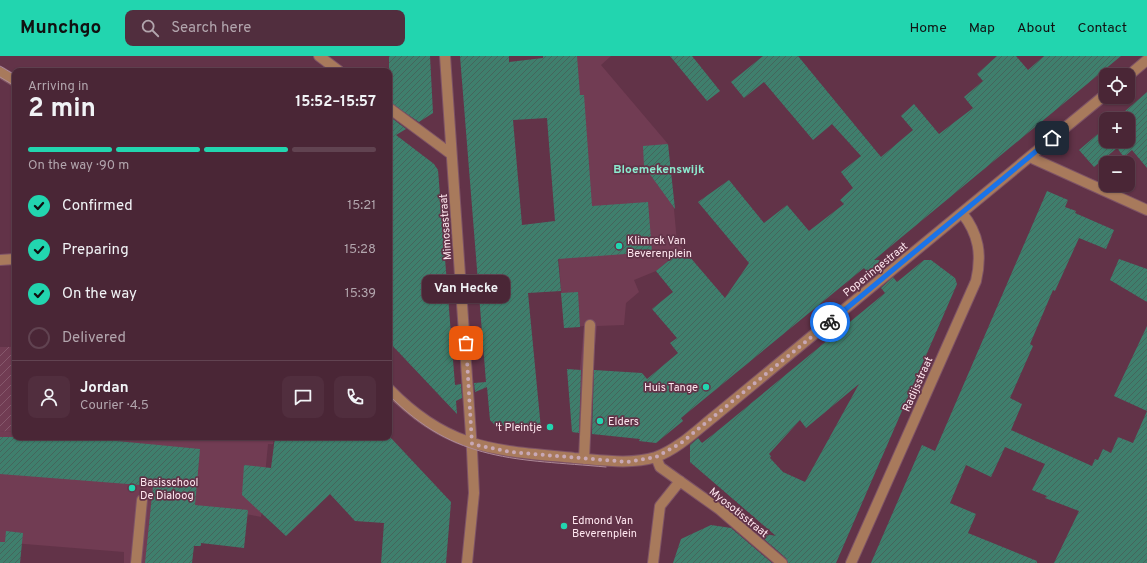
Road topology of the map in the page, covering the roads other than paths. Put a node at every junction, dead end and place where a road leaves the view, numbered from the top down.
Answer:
1 (319, 56) edge
2 (445, 56) edge
3 (1147, 60) edge
4 (336, 68) edge
5 (1135, 70) edge
6 (0, 72) edge
7 (12, 79) edge
8 (1099, 100) edge
9 (392, 110) edge
10 (451, 154) junction
11 (1031, 156) junction
12 (1147, 210) edge
13 (962, 213) junction
14 (12, 259) edge
15 (0, 260) edge
16 (590, 326) dead end
17 (392, 392) edge
18 (472, 444) junction
19 (656, 457) junction
20 (584, 458) junction
21 (680, 481) junction
22 (142, 500) dead end
23 (136, 563) edge
24 (467, 563) edge
25 (653, 563) edge
26 (782, 563) edge
27 (851, 563) edge

1 - 4 street
2 - 10 street, Mimosastraat
3 - 5 street
6 - 7 street
8 - 11 street, Poperingestraat
9 - 10 street
10 - 18 street, Mimosastraat
11 - 12 street
11 - 13 street, Poperingestraat
13 - 19 street, Poperingestraat
13 - 27 street, Radijsstraat
14 - 15 street
16 - 20 street
17 - 18 street
18 - 20 street
18 - 24 street
19 - 20 street
19 - 21 street
21 - 25 street
21 - 26 street, Myosotisstraat
22 - 23 street

